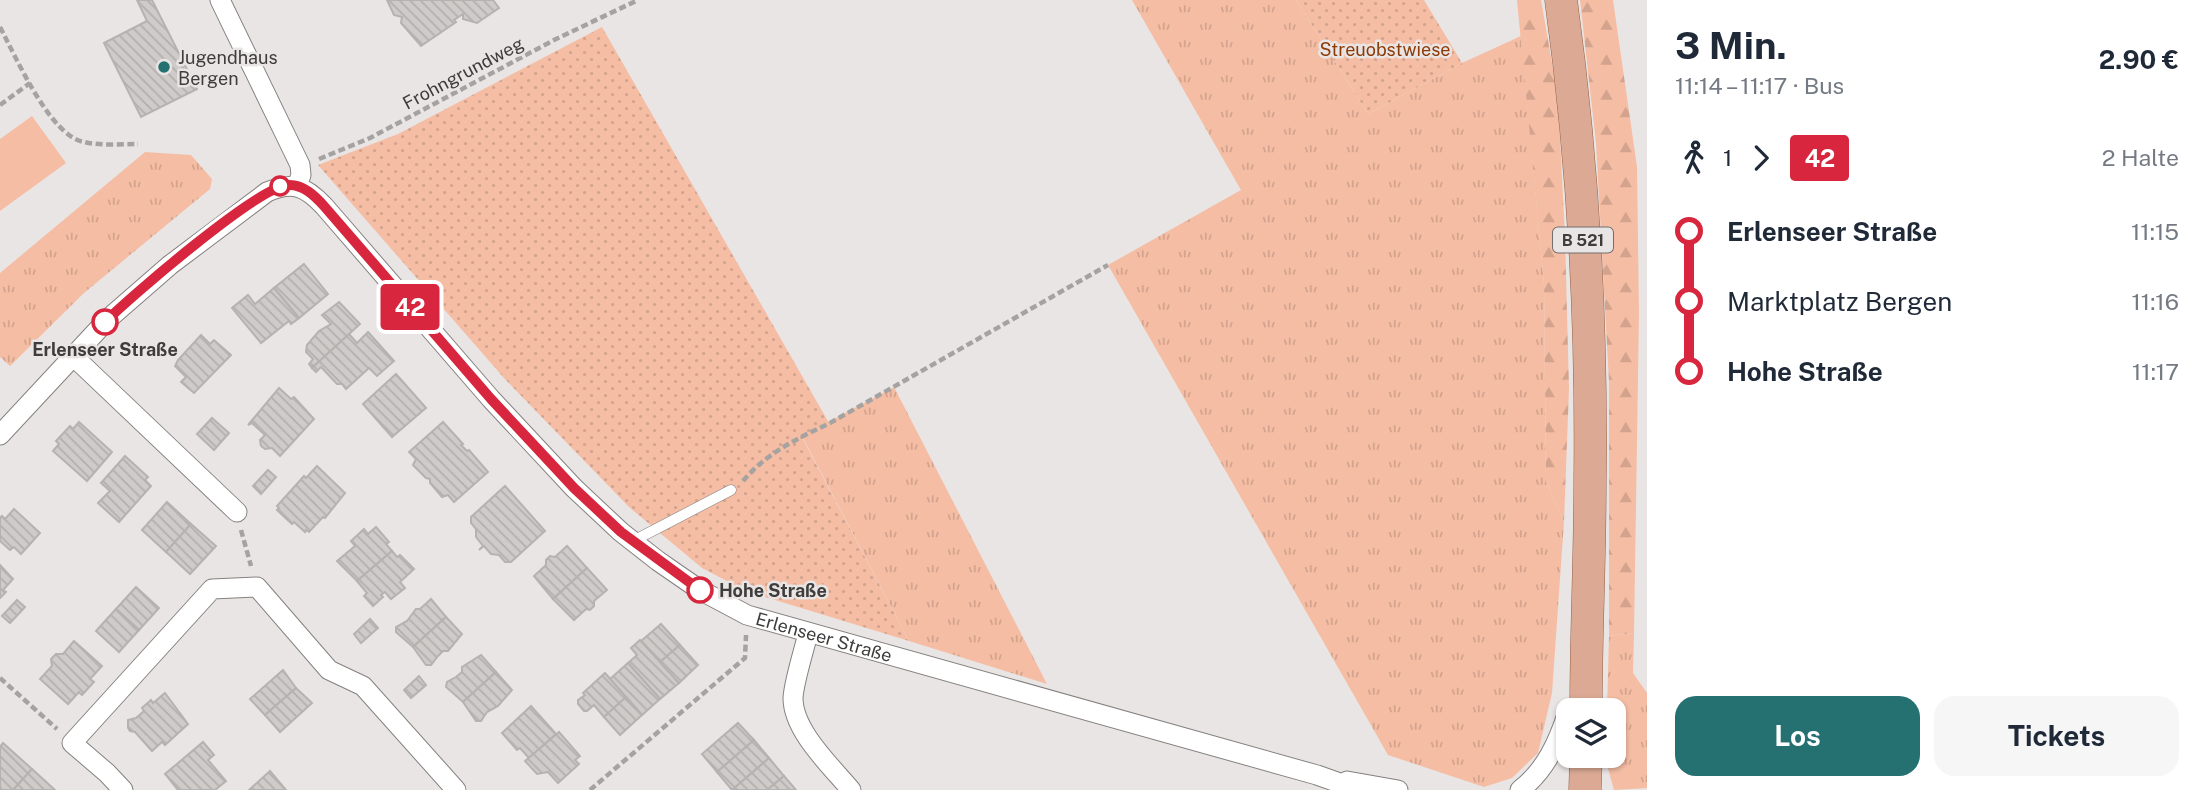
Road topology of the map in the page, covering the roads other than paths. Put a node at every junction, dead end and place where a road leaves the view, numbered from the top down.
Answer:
1 (219, 0) edge
2 (1561, 0) edge
3 (297, 186) junction
4 (73, 356) junction
5 (0, 435) edge
6 (731, 490) road end
7 (237, 512) road end
8 (632, 541) junction
9 (807, 633) junction
10 (1586, 654) junction
11 (1572, 698) edge
12 (1586, 698) edge
13 (1556, 741) edge
14 (1586, 768) edge
15 (1317, 775) junction
16 (123, 790) edge
17 (456, 790) edge
18 (851, 790) edge
19 (1359, 790) edge
20 (1398, 790) edge
21 (1520, 790) edge
22 (1585, 790) edge

1 - 3 street
2 - 10 main road, B 521
3 - 4 street
3 - 8 street, Erlenseer Straße
4 - 5 street
4 - 7 street
6 - 8 lane
8 - 9 street, Erlenseer Straße
9 - 15 street, Erlenseer Straße
9 - 18 street
10 - 11 street
10 - 12 main road, B 521
13 - 21 street
14 - 22 main road
15 - 19 street, Erlenseer Straße
15 - 20 street, Erlenseer Straße
16 - 17 street

